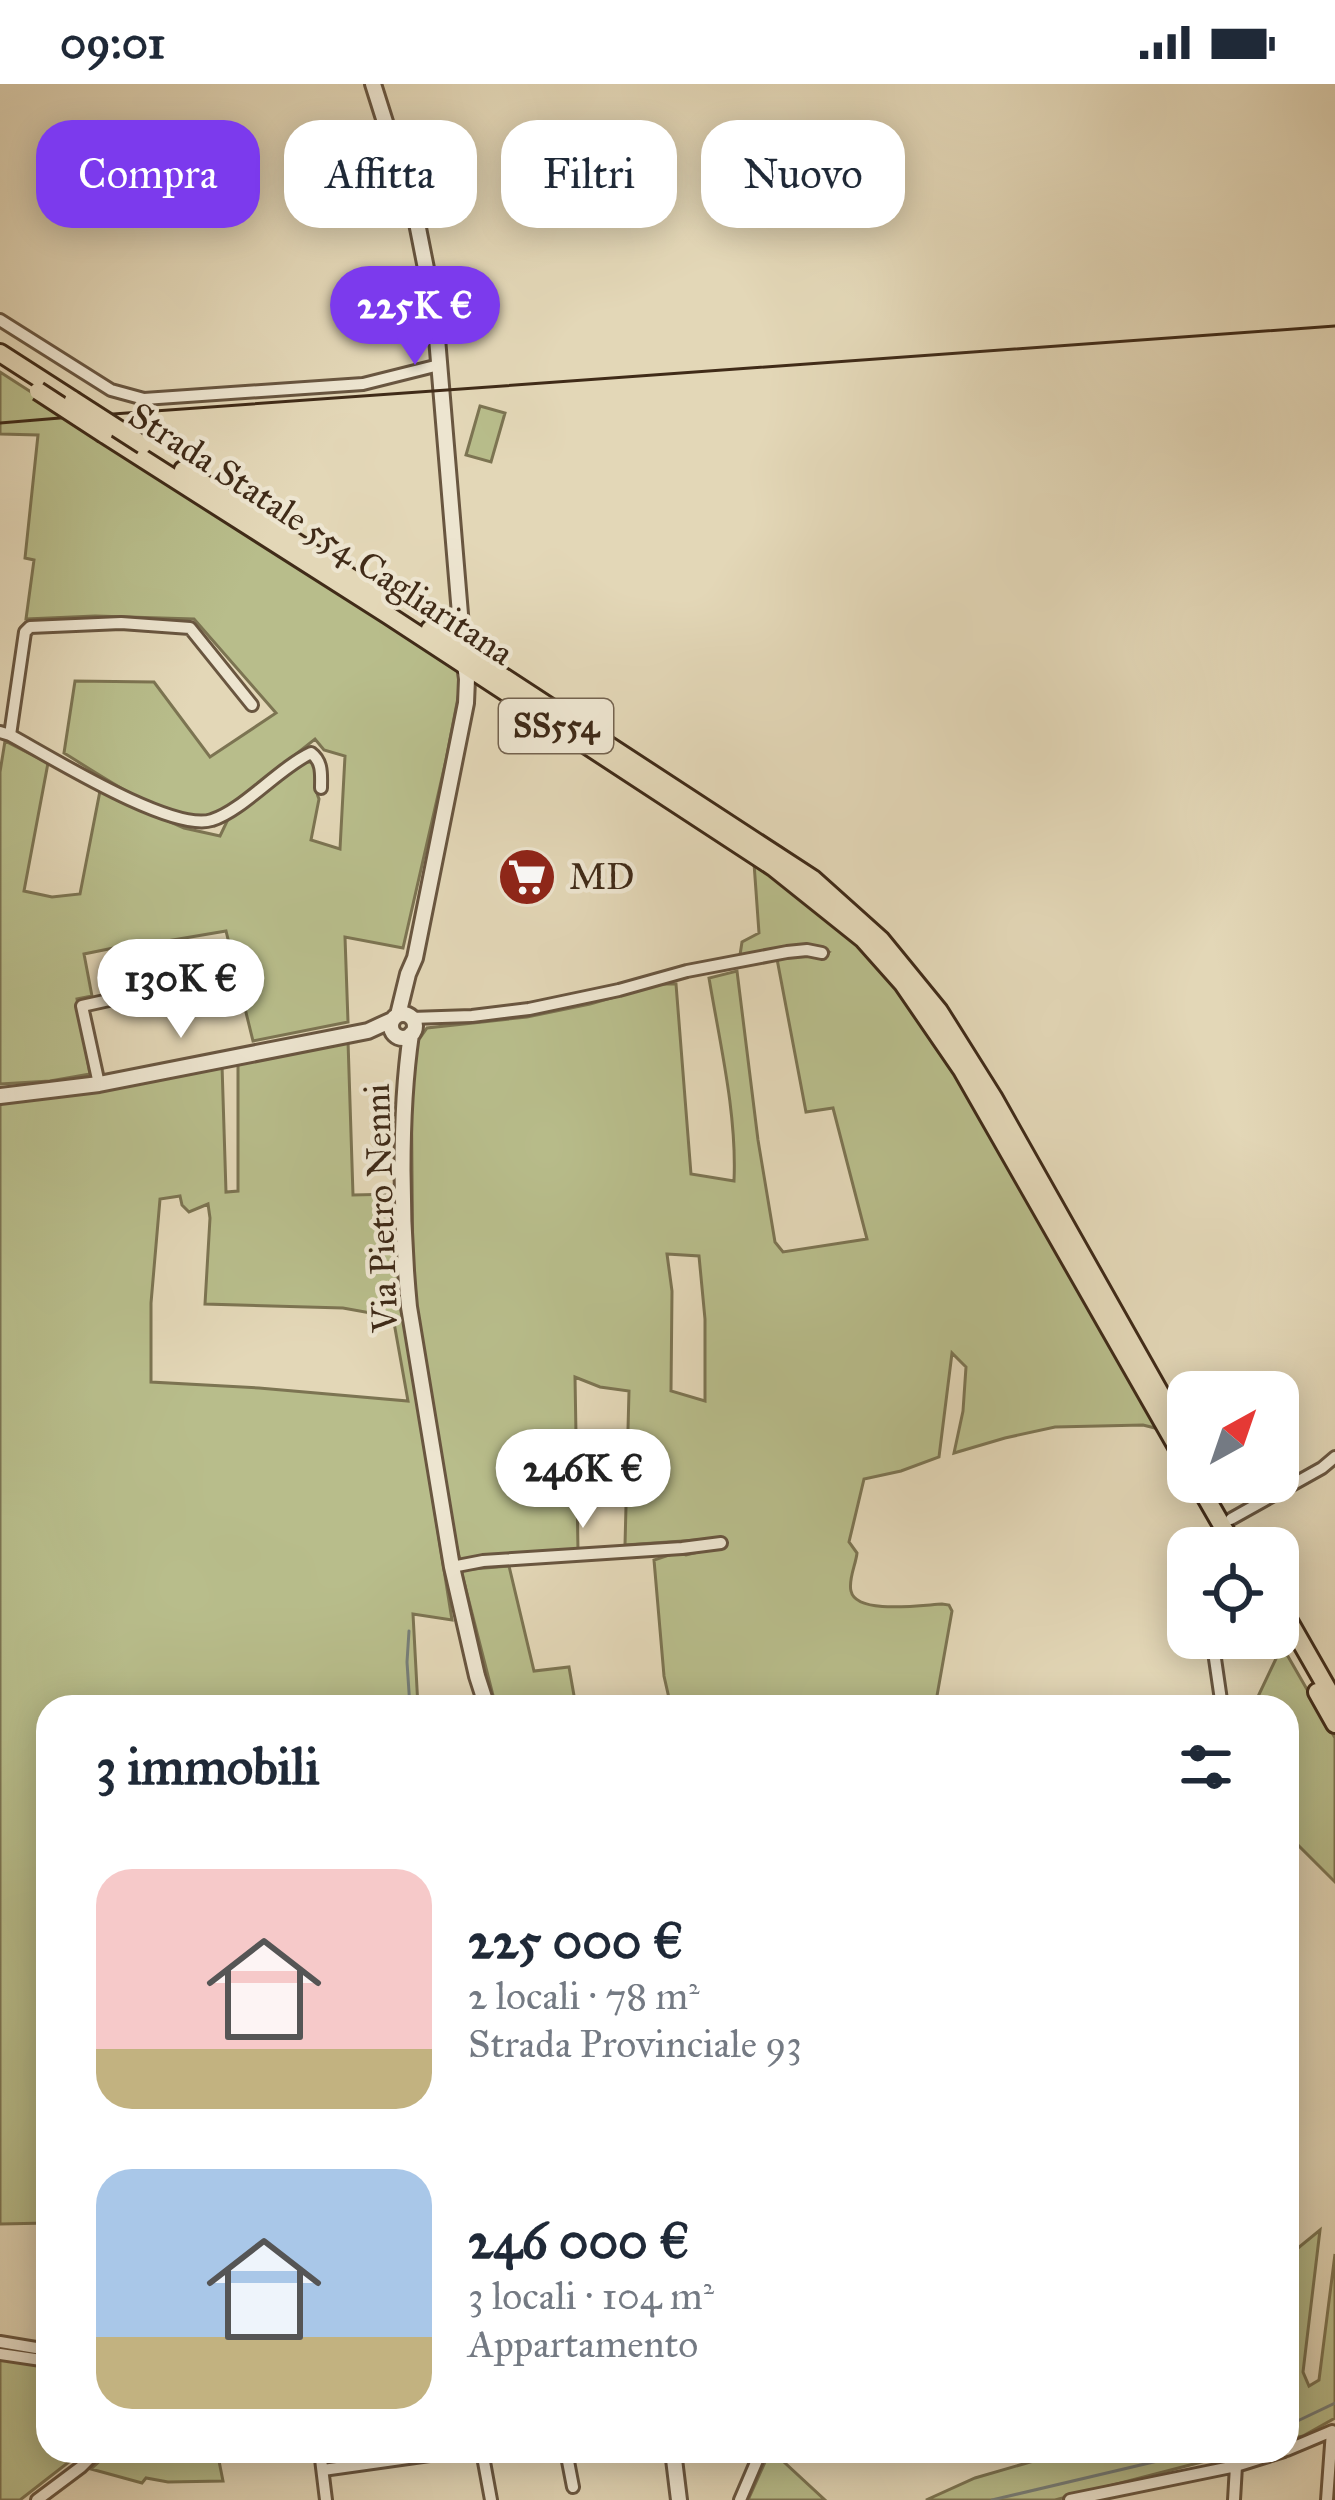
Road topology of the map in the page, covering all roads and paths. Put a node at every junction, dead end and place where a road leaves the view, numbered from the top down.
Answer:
1 (373, 84) edge
2 (0, 320) edge
3 (0, 353) edge
4 (439, 365) junction
5 (0, 366) edge
6 (464, 658) junction
7 (252, 705) dead end
8 (5, 733) edge
9 (321, 788) dead end
10 (822, 953) dead end
11 (235, 972) dead end
12 (403, 1025) junction
13 (99, 1084) junction
14 (0, 1096) edge
15 (1167, 1406) edge
16 (1167, 1429) edge
17 (1335, 1457) edge
18 (1222, 1503) edge
19 (1231, 1519) junction
20 (1235, 1527) edge
21 (721, 1543) dead end
22 (452, 1567) junction
23 (1299, 1639) edge
24 (1215, 1659) edge
25 (1298, 1659) edge
26 (483, 1695) edge
27 (1220, 1695) edge
28 (1335, 1702) edge
29 (1335, 1724) edge
30 (0, 2342) edge
31 (36, 2348) edge
32 (0, 2354) edge
33 (36, 2359) edge
34 (1332, 2431) edge
35 (1299, 2445) edge
36 (86, 2463) edge
37 (322, 2463) edge
38 (373, 2463) edge
39 (484, 2463) edge
40 (568, 2463) edge
41 (674, 2463) edge
42 (756, 2463) edge
43 (1246, 2463) edge
44 (1236, 2466) junction
45 (323, 2470) junction
46 (573, 2487) dead end
47 (1136, 2494) edge
48 (38, 2500) edge
49 (326, 2500) edge
50 (491, 2500) edge
51 (679, 2500) edge
52 (740, 2500) edge
53 (1070, 2500) edge
54 (1234, 2500) edge
55 (1327, 2500) edge

1 - 4 street
2 - 4 street
3 - 6 main road, Strada Statale 554 Cagliaritana / SS554, bridge
4 - 6 street
5 - 6 main road, Strada Statale 554 Cagliaritana / SS554, bridge
6 - 12 street
6 - 15 main road, Strada Statale 554 Cagliaritana / SS554
6 - 16 main road, Strada Statale 554 Cagliaritana / SS554
7 - 8 street
8 - 9 street
10 - 12 street
11 - 13 street
12 - 13 street
12 - 22 street, Via Pietro Nenni
13 - 14 street
17 - 19 street
18 - 19 main road
19 - 20 main road
21 - 22 street
22 - 26 street, Via Pietro Nenni
23 - 28 main road
24 - 27 street
25 - 29 main road
30 - 31 street
32 - 33 street
34 - 35 street
34 - 55 street
36 - 48 street
37 - 45 street
38 - 45 street
39 - 50 street
40 - 46 street
41 - 51 street
42 - 52 street
43 - 44 street
44 - 47 street
44 - 54 street
45 - 49 street
47 - 53 street

